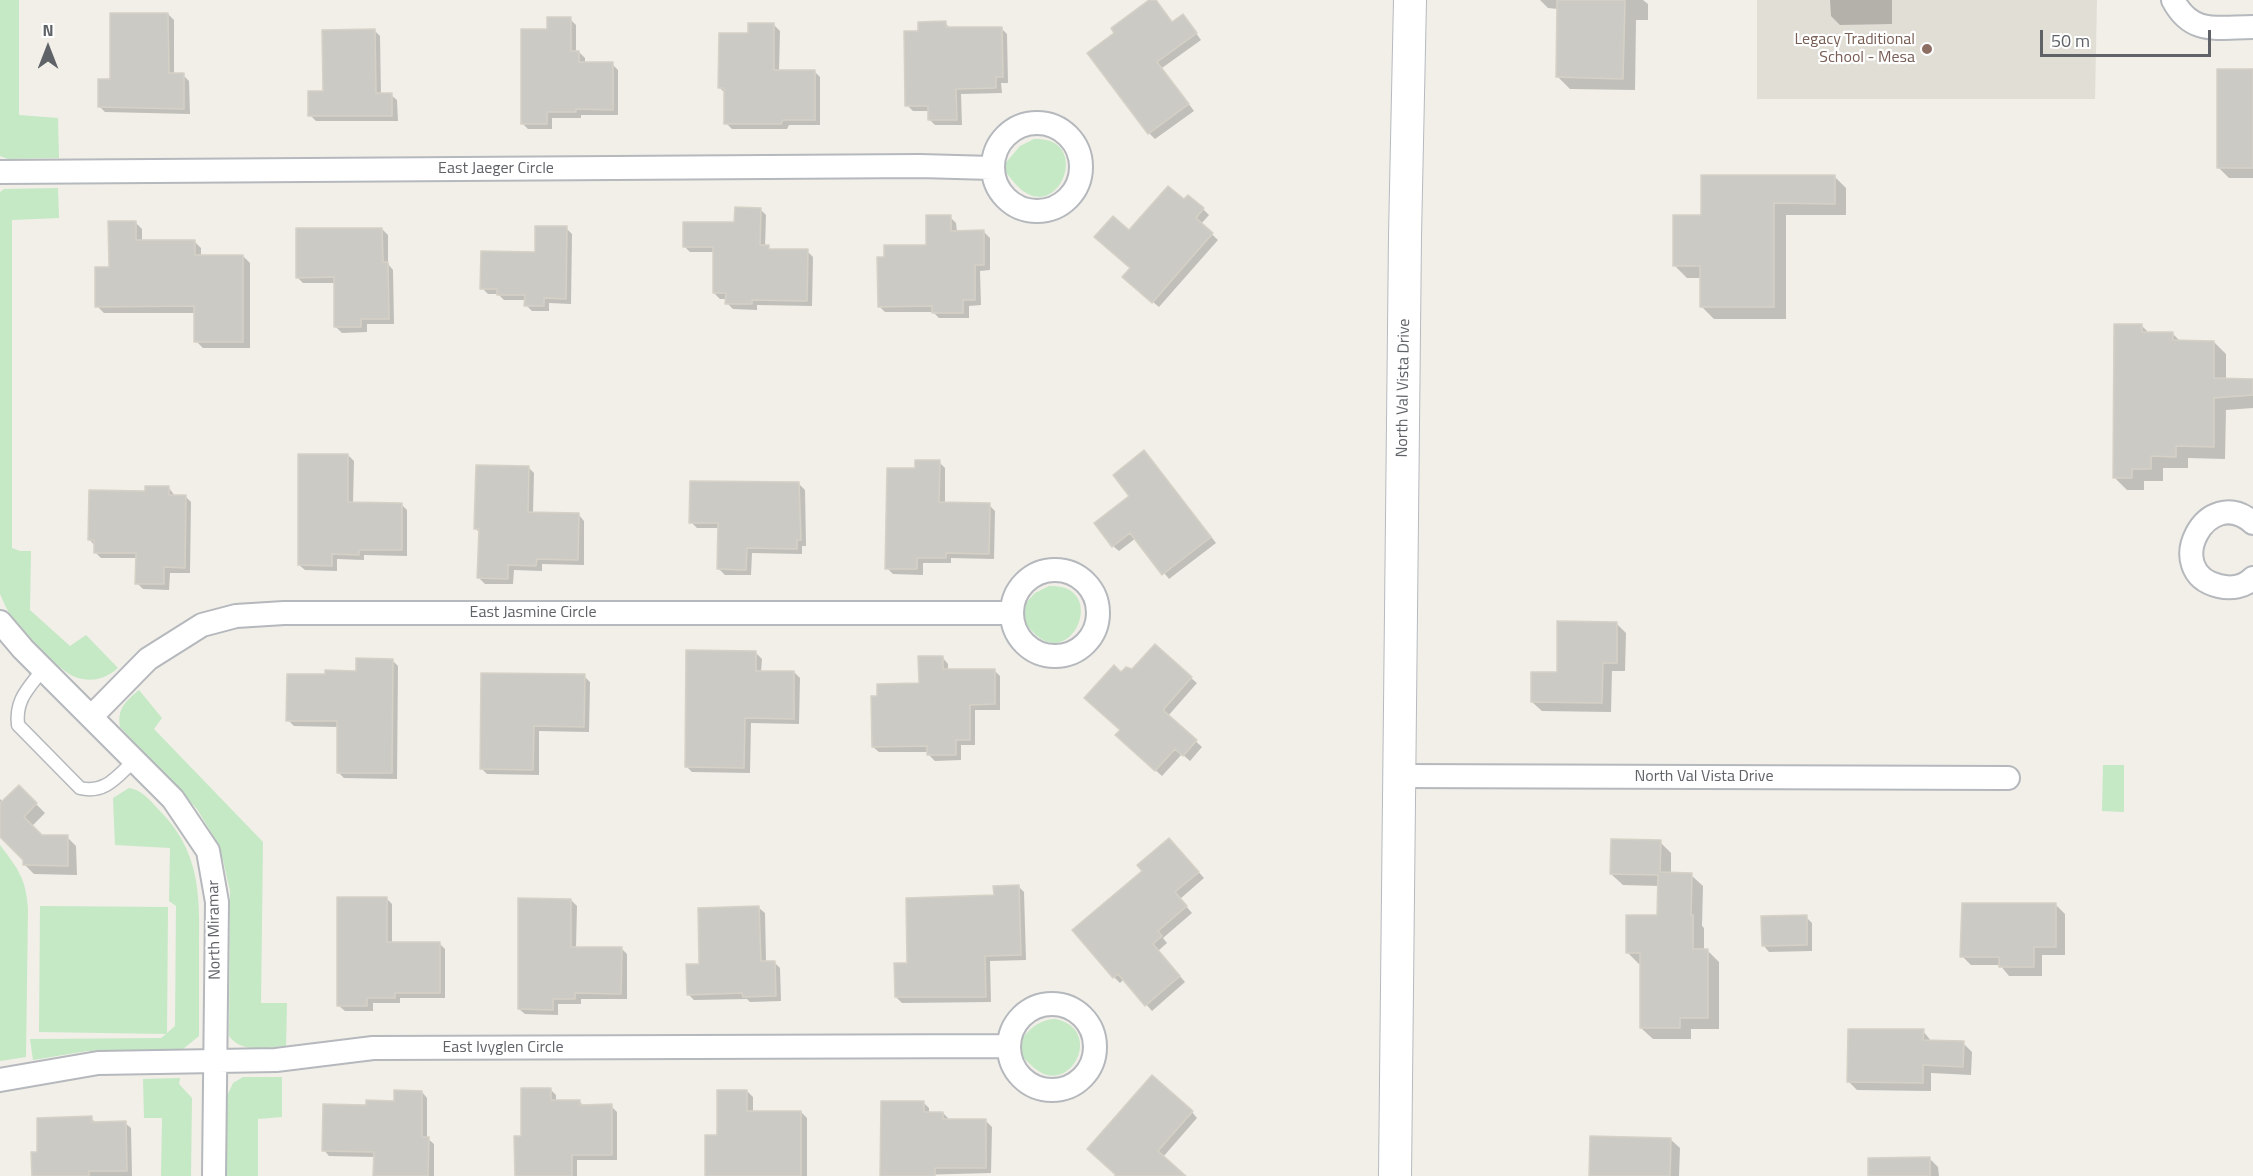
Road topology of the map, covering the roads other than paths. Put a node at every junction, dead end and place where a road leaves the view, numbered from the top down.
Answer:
1 (1410, 0) edge
2 (2178, 8) edge
3 (2253, 27) edge
4 (992, 168) dead end
5 (0, 172) edge
6 (2253, 523) edge
7 (2253, 578) edge
8 (1011, 613) dead end
9 (0, 622) edge
10 (43, 669) junction
11 (91, 717) junction
12 (135, 760) junction
13 (1399, 776) junction
14 (2008, 778) dead end
15 (1008, 1046) dead end
16 (216, 1060) junction
17 (0, 1080) edge
18 (214, 1176) edge
19 (1395, 1176) edge

1 - 13 main road, North Val Vista Drive
2 - 3 street
4 - 5 street, East Jaeger Circle
6 - 7 street
8 - 11 street, East Jasmine Circle
9 - 10 street, North Miramar
10 - 11 street, North Miramar
10 - 12 lane
11 - 12 street, North Miramar
12 - 16 street, North Miramar
13 - 14 street, North Val Vista Drive
13 - 19 main road, North Val Vista Drive
15 - 16 street, East Ivyglen Circle
16 - 17 street, East Ivyglen Circle
16 - 18 street, North Miramar

